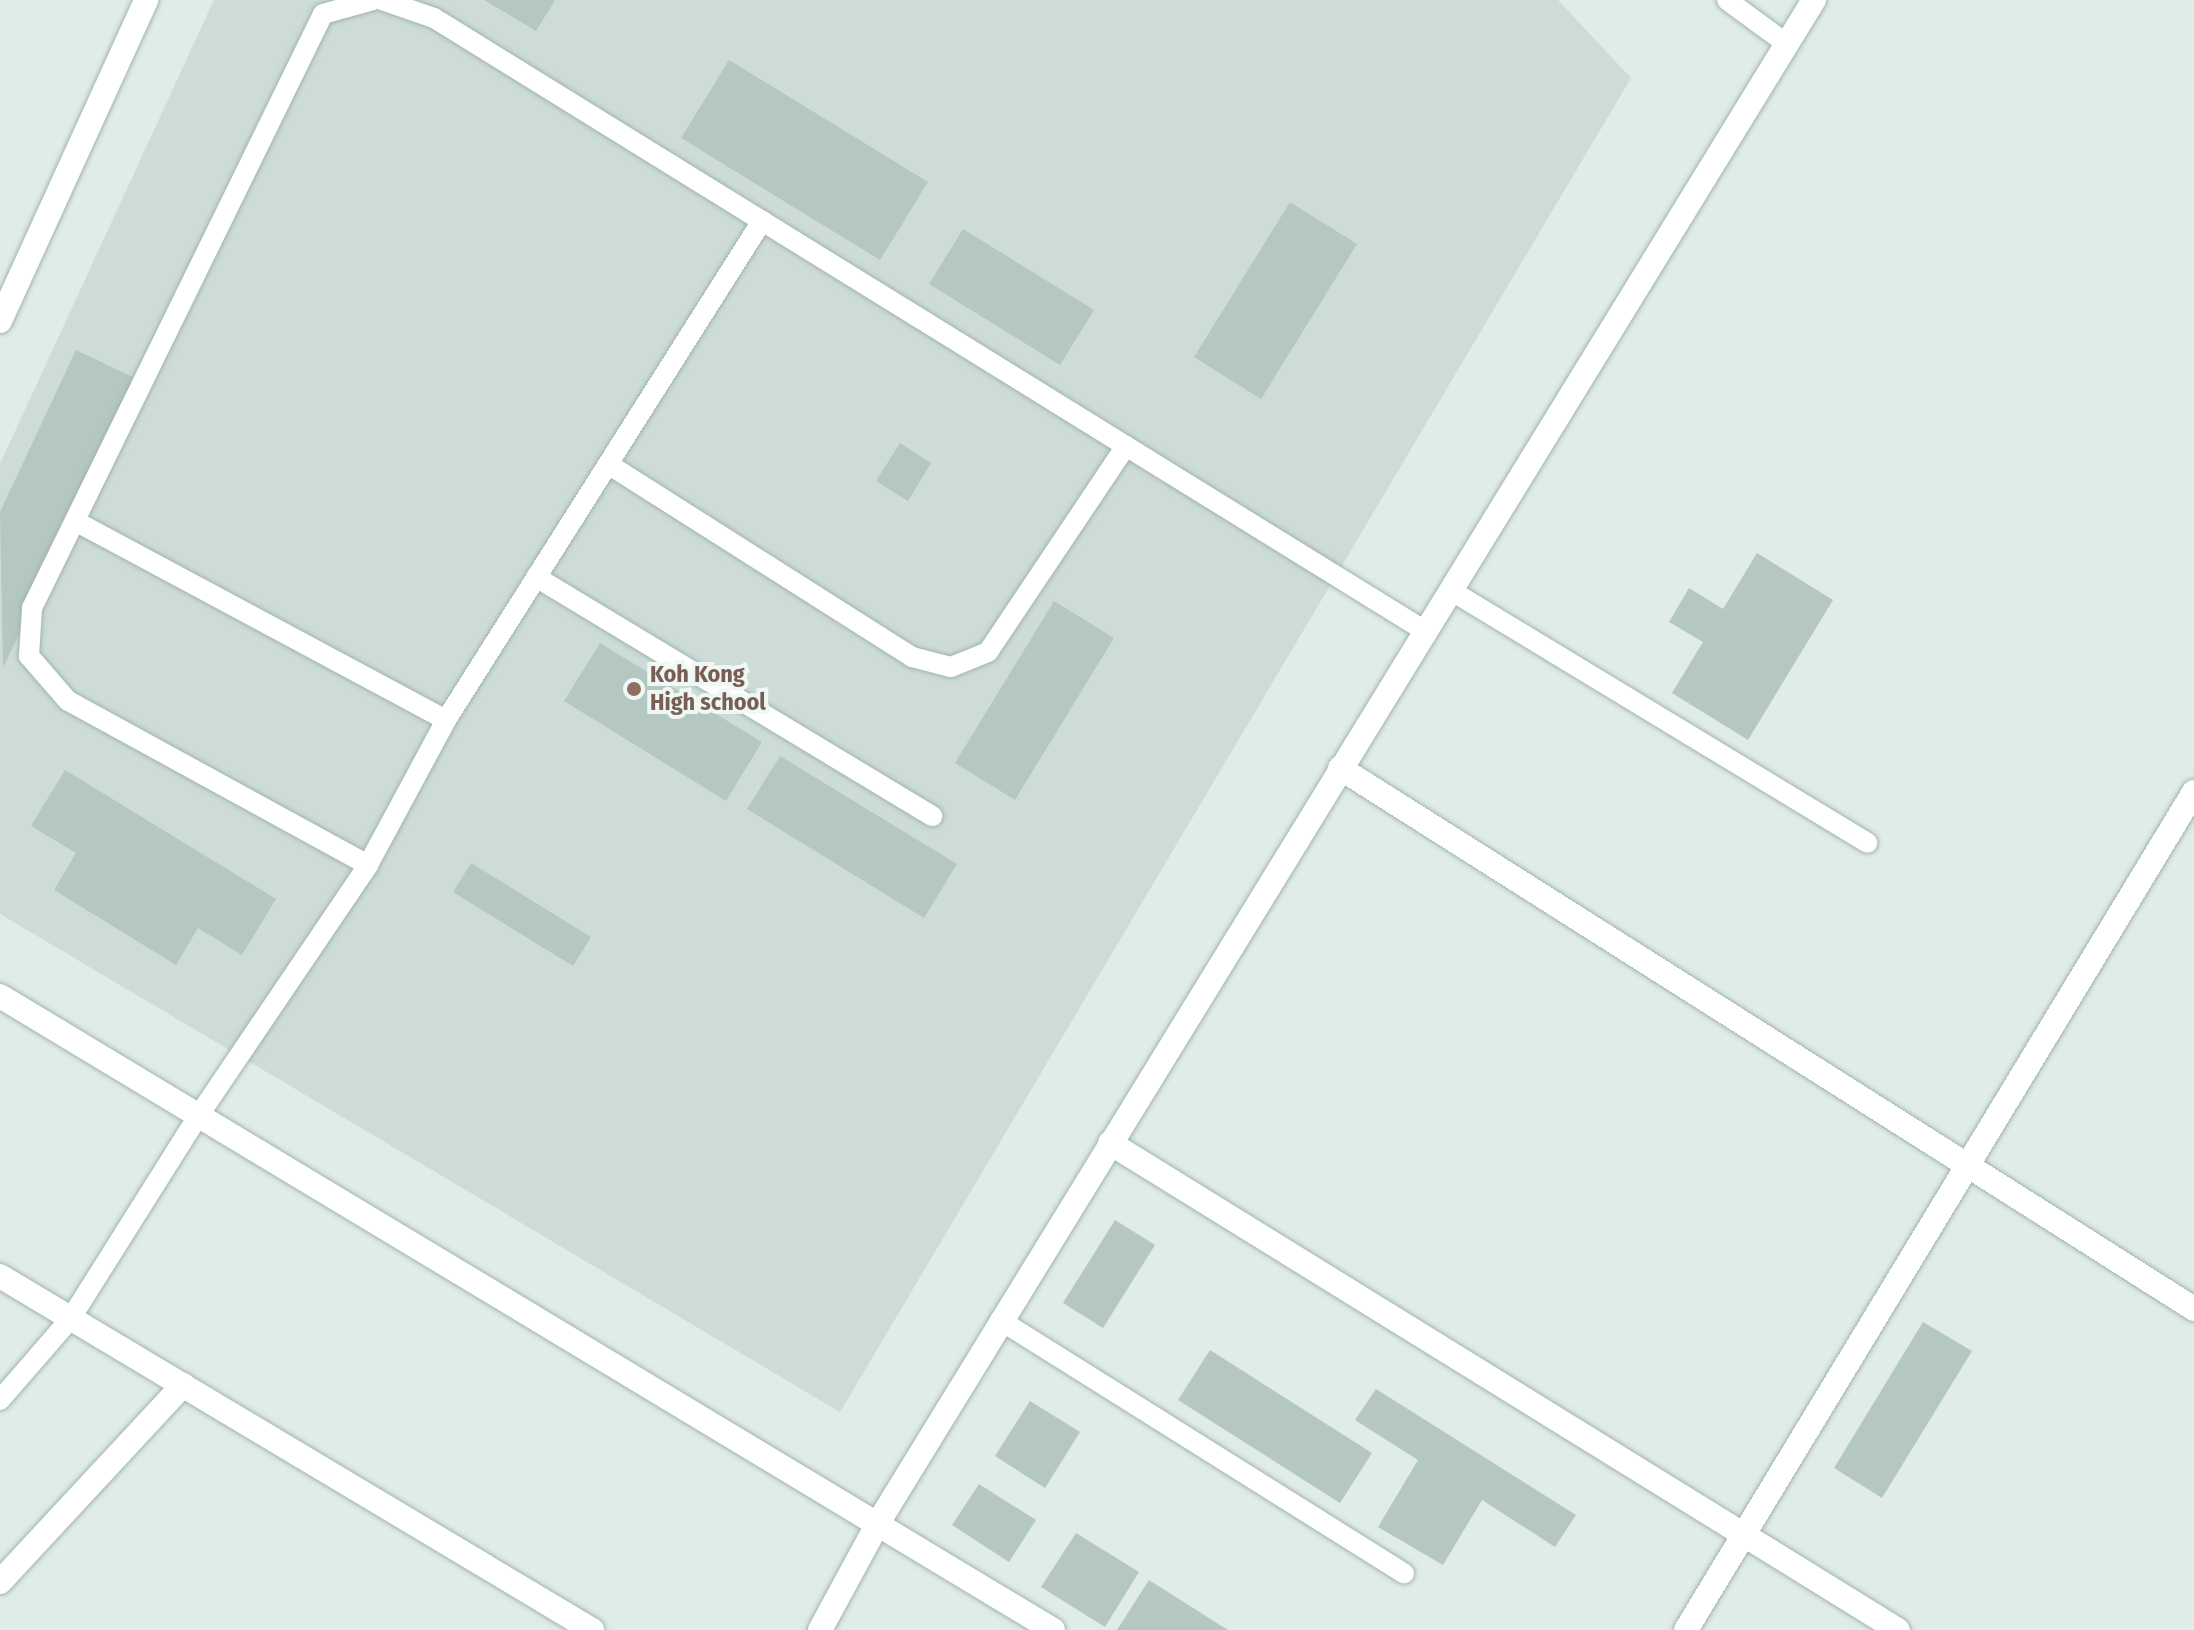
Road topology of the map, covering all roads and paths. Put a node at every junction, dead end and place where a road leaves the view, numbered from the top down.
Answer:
1 (146, 0) edge
2 (373, 0) edge
3 (382, 0) edge
4 (1727, 0) edge
5 (1814, 0) edge
6 (1787, 44) junction
7 (762, 221) junction
8 (0, 321) edge
9 (1126, 446) junction
10 (608, 464) junction
11 (75, 521) junction
12 (536, 577) junction
13 (1450, 590) junction
14 (1425, 631) junction
15 (446, 720) junction
16 (1340, 768) junction
17 (2194, 792) edge
18 (932, 816) dead end
19 (1867, 843) dead end
20 (368, 865) junction
21 (0, 996) edge
22 (199, 1115) junction
23 (1110, 1143) junction
24 (1968, 1166) junction
25 (0, 1276) edge
26 (2194, 1309) edge
27 (71, 1318) junction
28 (1000, 1320) junction
29 (183, 1385) junction
30 (0, 1400) edge
31 (878, 1523) junction
32 (1745, 1533) junction
33 (1404, 1573) dead end
34 (0, 1582) edge
35 (592, 1630) edge
36 (820, 1630) edge
37 (1053, 1630) edge
38 (1686, 1630) edge
39 (1898, 1630) edge

1 - 8 street
2 - 11 lane
3 - 7 lane
4 - 6 lane
5 - 6 street
6 - 13 street
7 - 9 lane
7 - 10 lane
9 - 10 lane
9 - 14 lane
10 - 12 lane
11 - 15 lane
11 - 20 lane
12 - 15 lane
12 - 18 lane
13 - 14 street
13 - 19 lane
14 - 16 street
15 - 20 lane
16 - 23 street
16 - 24 street
17 - 24 street
20 - 22 lane
21 - 22 street
22 - 27 lane
22 - 31 street
23 - 28 street
23 - 32 street
24 - 26 street
24 - 32 street
25 - 27 street
27 - 29 street
27 - 30 lane
28 - 31 street
28 - 33 lane
29 - 34 street
29 - 35 street
31 - 36 street
31 - 37 street
32 - 38 street
32 - 39 street

